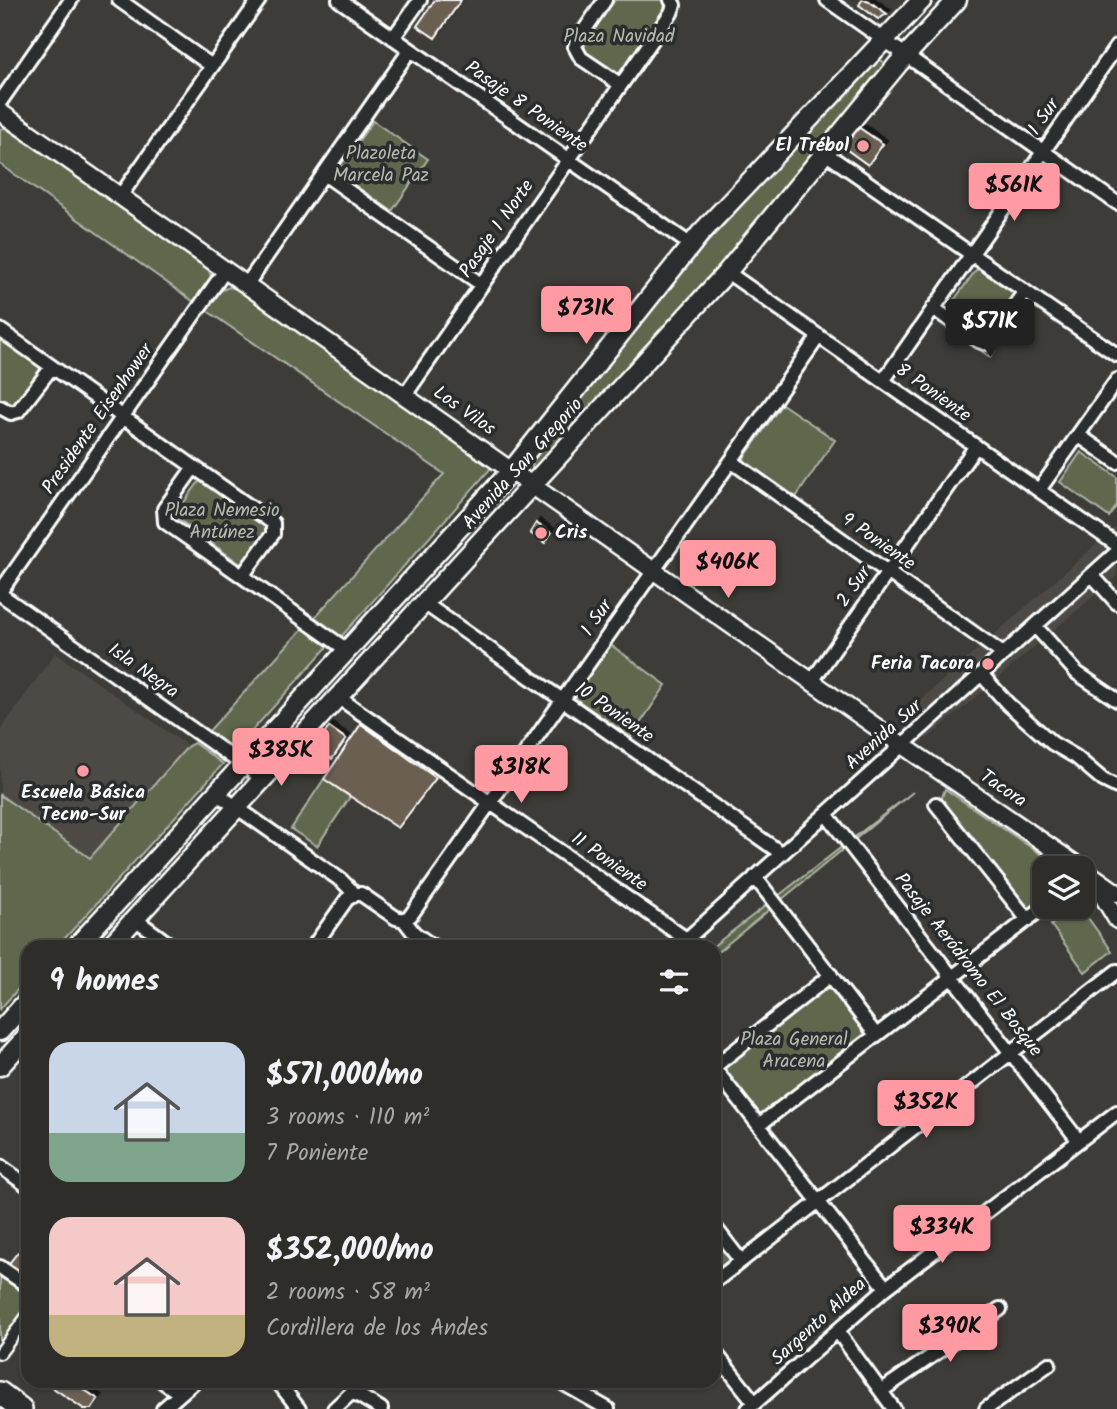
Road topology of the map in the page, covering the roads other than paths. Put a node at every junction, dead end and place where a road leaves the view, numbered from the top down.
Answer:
1 (71, 0) edge
2 (119, 0) edge
3 (258, 0) edge
4 (339, 0) edge
5 (420, 0) edge
6 (605, 0) edge
7 (671, 0) edge
8 (827, 0) edge
9 (922, 0) edge
10 (957, 0) edge
11 (393, 38) junction
12 (885, 40) junction
13 (1117, 46) edge
14 (411, 50) junction
15 (906, 55) junction
16 (212, 66) junction
17 (621, 85) junction
18 (0, 102) edge
19 (0, 111) edge
20 (1043, 152) junction
21 (825, 153) junction
22 (569, 160) junction
23 (324, 174) junction
24 (121, 195) junction
25 (1117, 203) edge
26 (691, 246) junction
27 (971, 254) junction
28 (226, 269) junction
29 (727, 272) junction
30 (247, 284) junction
31 (482, 285) junction
32 (1026, 290) junction
33 (933, 308) junction
34 (0, 330) edge
35 (819, 336) junction
36 (1117, 355) edge
37 (52, 367) junction
38 (1117, 380) edge
39 (883, 381) junction
40 (405, 395) junction
41 (0, 407) edge
42 (123, 417) junction
43 (1078, 435) junction
44 (976, 446) junction
45 (731, 461) junction
46 (1117, 462) edge
47 (194, 467) junction
48 (512, 470) junction
49 (533, 485) junction
50 (1039, 490) junction
51 (1117, 545) edge
52 (1117, 552) edge
53 (654, 570) junction
54 (888, 572) junction
55 (1092, 575) junction
56 (242, 576) junction
57 (2, 598) edge
58 (424, 603) junction
59 (1117, 603) edge
60 (1034, 626) junction
61 (347, 650) junction
62 (1003, 654) junction
63 (981, 674) junction
64 (812, 681) junction
65 (338, 697) junction
66 (563, 700) junction
67 (1117, 701) edge
68 (902, 746) junction
69 (242, 764) junction
70 (263, 779) junction
71 (1117, 787) edge
72 (216, 793) junction
73 (490, 803) junction
74 (936, 804) dead end
75 (237, 808) junction
76 (826, 814) junction
77 (781, 853) junction
78 (1061, 856) edge
79 (755, 877) junction
80 (1095, 879) edge
81 (1095, 888) edge
82 (1117, 893) edge
83 (355, 894) junction
84 (1032, 916) edge
85 (135, 919) junction
86 (1028, 919) junction
87 (404, 920) junction
88 (1117, 920) edge
89 (82, 940) edge
90 (116, 940) edge
91 (164, 940) edge
92 (318, 940) edge
93 (424, 940) edge
94 (678, 940) edge
95 (685, 940) edge
96 (1117, 971) edge
97 (831, 975) junction
98 (952, 977) junction
99 (21, 1008) edge
100 (0, 1031) edge
101 (876, 1035) junction
102 (21, 1043) edge
103 (1011, 1053) junction
104 (721, 1061) edge
105 (0, 1066) edge
106 (721, 1076) edge
107 (1117, 1112) edge
108 (759, 1125) junction
109 (1079, 1141) junction
110 (0, 1166) edge
111 (21, 1181) edge
112 (819, 1201) junction
113 (721, 1235) edge
114 (741, 1261) junction
115 (1, 1271) edge
116 (721, 1277) edge
117 (21, 1282) edge
118 (886, 1287) junction
119 (1000, 1309) dead end
120 (21, 1324) edge
121 (838, 1332) junction
122 (0, 1353) edge
123 (721, 1361) edge
124 (1049, 1364) dead end
125 (172, 1388) edge
126 (187, 1388) edge
127 (282, 1388) edge
128 (357, 1388) edge
129 (571, 1388) edge
130 (881, 1391) junction
131 (353, 1392) junction
132 (0, 1393) edge
133 (180, 1394) junction
134 (752, 1406) edge
135 (21, 1409) edge
136 (163, 1409) edge
137 (299, 1409) edge
138 (334, 1409) edge
139 (381, 1409) edge
140 (608, 1409) edge
141 (894, 1409) edge
142 (986, 1409) edge

1 - 18 street
2 - 16 street
3 - 16 street
4 - 11 street, Pasaje 8 Poniente
5 - 11 street
6 - 17 street
7 - 17 street, Pasaje 1 Norte
8 - 12 street
9 - 12 main road, Avenida San Gregorio
10 - 15 main road, Avenida San Gregorio
11 - 14 street, Pasaje 8 Poniente
12 - 15 street
12 - 26 main road, Avenida San Gregorio
13 - 20 street, 1 Sur
14 - 22 street, Pasaje 8 Poniente
14 - 23 street
15 - 20 street
15 - 21 main road, Avenida San Gregorio
16 - 24 street
17 - 22 street, Pasaje 1 Norte
19 - 24 street, Los Vilos
20 - 25 street
20 - 27 street, 1 Sur
21 - 27 street
21 - 29 main road, Avenida San Gregorio
22 - 26 street, Pasaje 8 Poniente
22 - 31 street, Pasaje 1 Norte
23 - 30 street
23 - 31 street
24 - 28 street, Los Vilos
26 - 48 main road, Avenida San Gregorio
27 - 32 street
27 - 33 street, 1 Sur
28 - 30 street, Los Vilos
28 - 42 street, Presidente Eisenhower
29 - 35 street, 8 Poniente
29 - 49 main road, Avenida San Gregorio
30 - 40 street, Los Vilos
31 - 40 street, Pasaje 1 Norte
32 - 33 street
32 - 36 street
33 - 39 street, 1 Sur
34 - 37 street
35 - 39 street, 8 Poniente
35 - 45 street, 1 Sur
37 - 41 street
37 - 42 street
38 - 43 street
39 - 44 street, 8 Poniente
40 - 48 street, Los Vilos
42 - 47 street
42 - 57 street, Presidente Eisenhower
43 - 46 street
43 - 50 street
44 - 50 street, 8 Poniente
44 - 54 street, 2 Sur
45 - 53 street, 1 Sur
45 - 54 street, 9 Poniente
47 - 56 street
47 - 56 street
48 - 49 street, Los Vilos
48 - 61 main road, Avenida San Gregorio
49 - 53 street, Los Vilos
49 - 58 main road, Avenida San Gregorio
50 - 51 street, 8 Poniente
52 - 55 street, Avenida Sur
53 - 64 street, Los Vilos
53 - 66 street, 1 Sur
54 - 62 street, 9 Poniente
54 - 64 street, 2 Sur
55 - 59 street
55 - 60 street, Avenida Sur
56 - 61 street
57 - 69 street, Isla Negra
58 - 65 main road, Avenida San Gregorio
58 - 66 street, 10 Poniente
60 - 62 street, Avenida Sur
60 - 67 street
61 - 69 main road, Avenida San Gregorio
62 - 63 street, Avenida Sur
63 - 68 street, Avenida Sur
63 - 71 street
64 - 68 street, Los Vilos
65 - 70 main road, Avenida San Gregorio
65 - 73 street, 11 Poniente
66 - 73 street, 1 Sur
66 - 77 street, 10 Poniente
68 - 76 street, Avenida Sur
68 - 78 street, Tacora
69 - 70 street, Isla Negra
69 - 72 main road, Avenida San Gregorio
70 - 75 main road, Avenida San Gregorio
72 - 75 street
72 - 89 main road, Avenida San Gregorio
73 - 87 street, 1 Sur
73 - 94 street, 11 Poniente
74 - 86 street
75 - 83 street
75 - 85 main road, Avenida San Gregorio
76 - 77 street, Avenida Sur
76 - 98 street, Pasaje Aeródromo El Bosque
77 - 79 street, Avenida Sur
79 - 95 street, Avenida Sur
79 - 97 street
80 - 82 street, Tacora
81 - 88 street
83 - 87 street
83 - 92 street
84 - 86 street
85 - 90 main road, Avenida San Gregorio
85 - 91 street
86 - 98 street
87 - 93 street
96 - 103 street
97 - 101 street
97 - 104 street
98 - 101 street
98 - 103 street, Pasaje Aeródromo El Bosque
99 - 100 main road
101 - 108 street
102 - 105 main road
103 - 109 street, Pasaje Aeródromo El Bosque
103 - 112 street
106 - 108 street
107 - 109 street, Sargento Aldea
108 - 112 street
109 - 118 street, Sargento Aldea
110 - 111 street
112 - 114 street
112 - 118 street
113 - 114 street
114 - 116 street
115 - 117 street
118 - 121 street, Sargento Aldea
119 - 130 street
120 - 122 street
121 - 130 street
121 - 134 street, Sargento Aldea
123 - 134 street
124 - 142 street
125 - 133 street
126 - 133 street
127 - 137 street
128 - 131 street
129 - 140 street
130 - 141 street
131 - 138 street
131 - 139 street
132 - 135 main road
133 - 136 street

